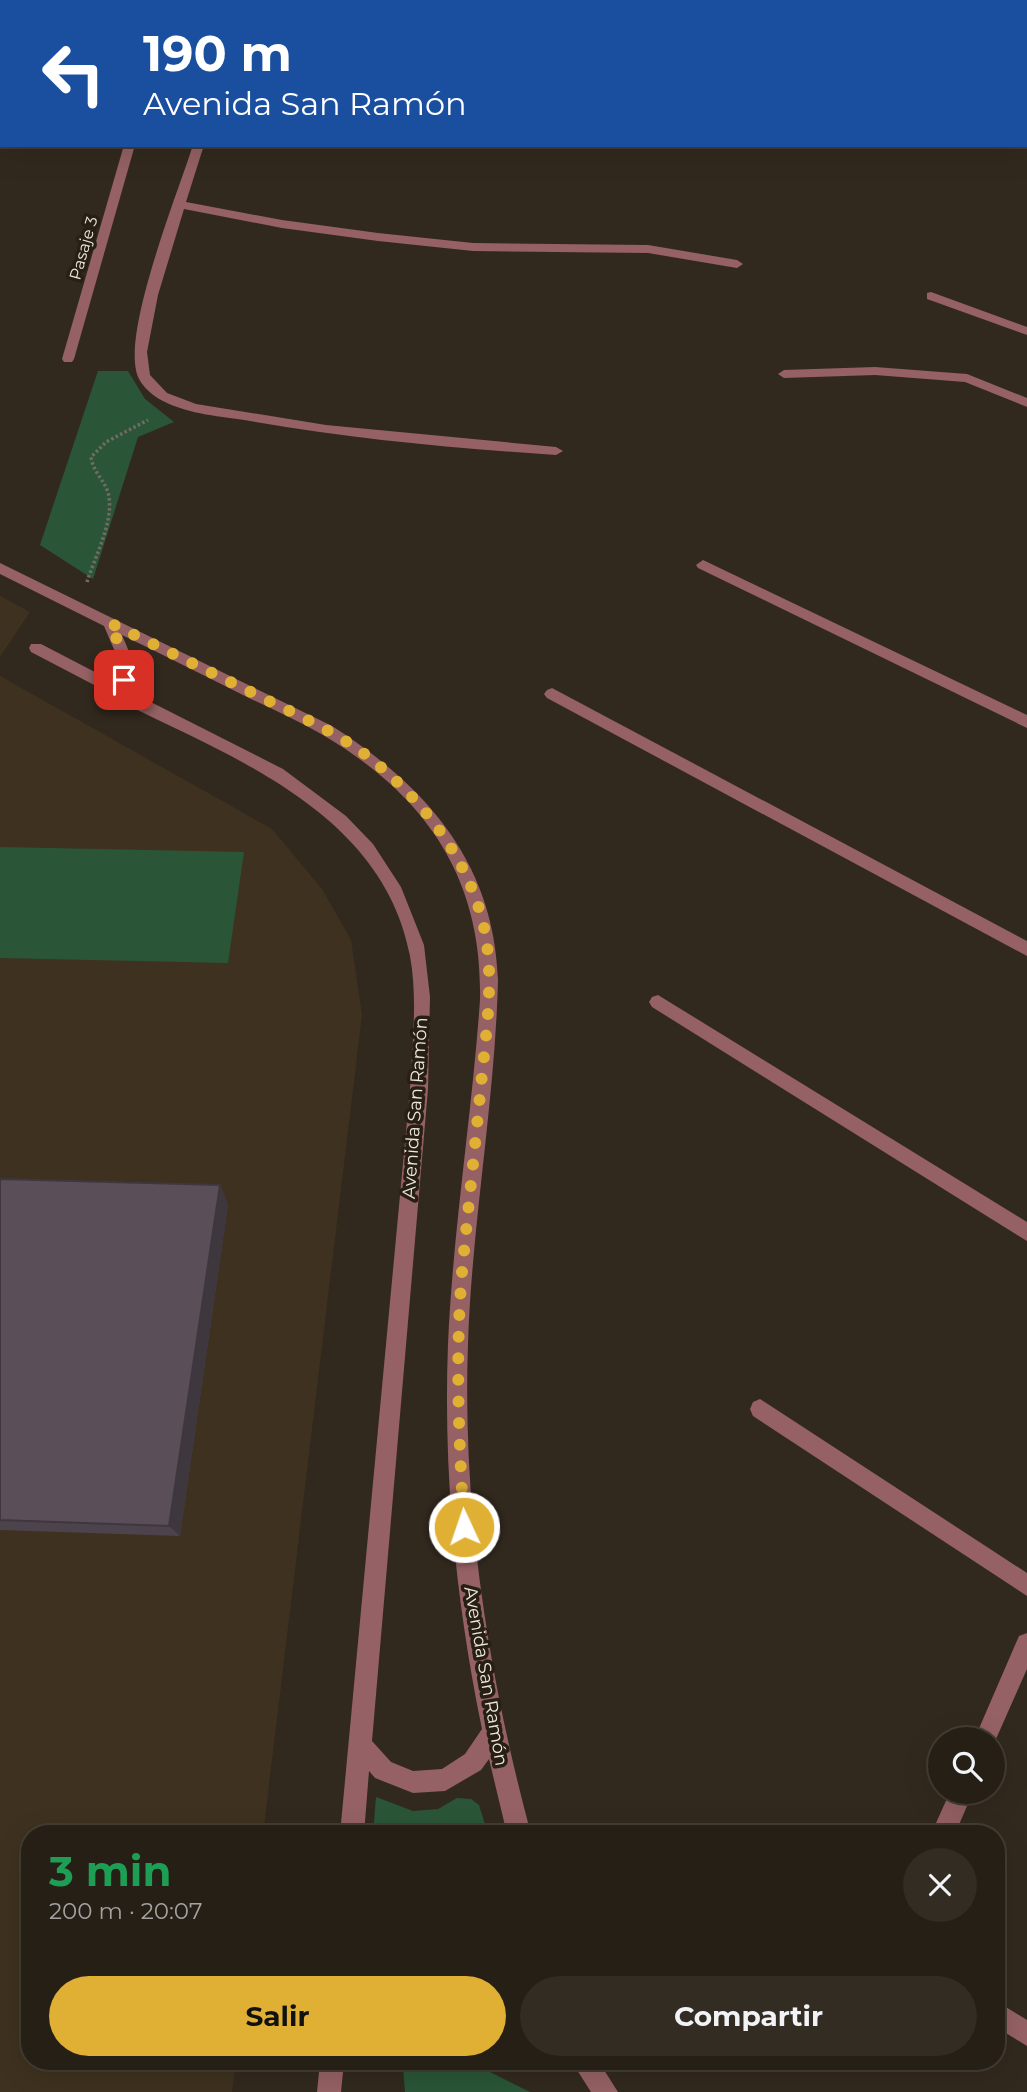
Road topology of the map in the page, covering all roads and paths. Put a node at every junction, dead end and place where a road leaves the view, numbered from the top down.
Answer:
1 (129, 147) edge
2 (198, 147) edge
3 (181, 205) junction
4 (737, 264) dead end
5 (931, 296) dead end
6 (1027, 331) edge
7 (68, 359) dead end
8 (784, 374) dead end
9 (180, 403) junction
10 (1027, 403) edge
11 (556, 451) dead end
12 (703, 565) dead end
13 (0, 568) edge
14 (87, 580) dead end
15 (110, 623) junction
16 (36, 648) dead end
17 (552, 694) dead end
18 (126, 695) junction
19 (1027, 722) edge
20 (1027, 949) edge
21 (658, 1002) dead end
22 (1027, 1232) edge
23 (760, 1409) dead end
24 (1027, 1586) edge
25 (1027, 1644) edge
26 (991, 1727) edge
27 (493, 1733) junction
28 (361, 1746) junction
29 (957, 1804) edge
30 (353, 1825) edge
31 (517, 1825) edge
32 (947, 1825) edge
33 (1005, 2019) edge
34 (1027, 2034) edge
35 (331, 2070) edge
36 (590, 2070) edge
37 (598, 2070) edge
38 (329, 2092) edge
39 (607, 2092) edge

1 - 7 street, Pasaje 3
2 - 3 street
3 - 4 street
3 - 9 street
5 - 6 street
8 - 10 street
9 - 11 street
9 - 14 path
12 - 19 street
13 - 15 street, Avenida San Ramón
15 - 18 street
15 - 27 street, Avenida San Ramón
16 - 18 street, Avenida San Ramón
17 - 20 street
18 - 28 street, Avenida San Ramón
21 - 22 street
23 - 24 street
25 - 26 street
27 - 28 street
27 - 31 street, Avenida San Ramón
28 - 30 street, Avenida San Ramón
29 - 32 street
33 - 34 street
35 - 38 street
36 - 39 street
37 - 39 street

